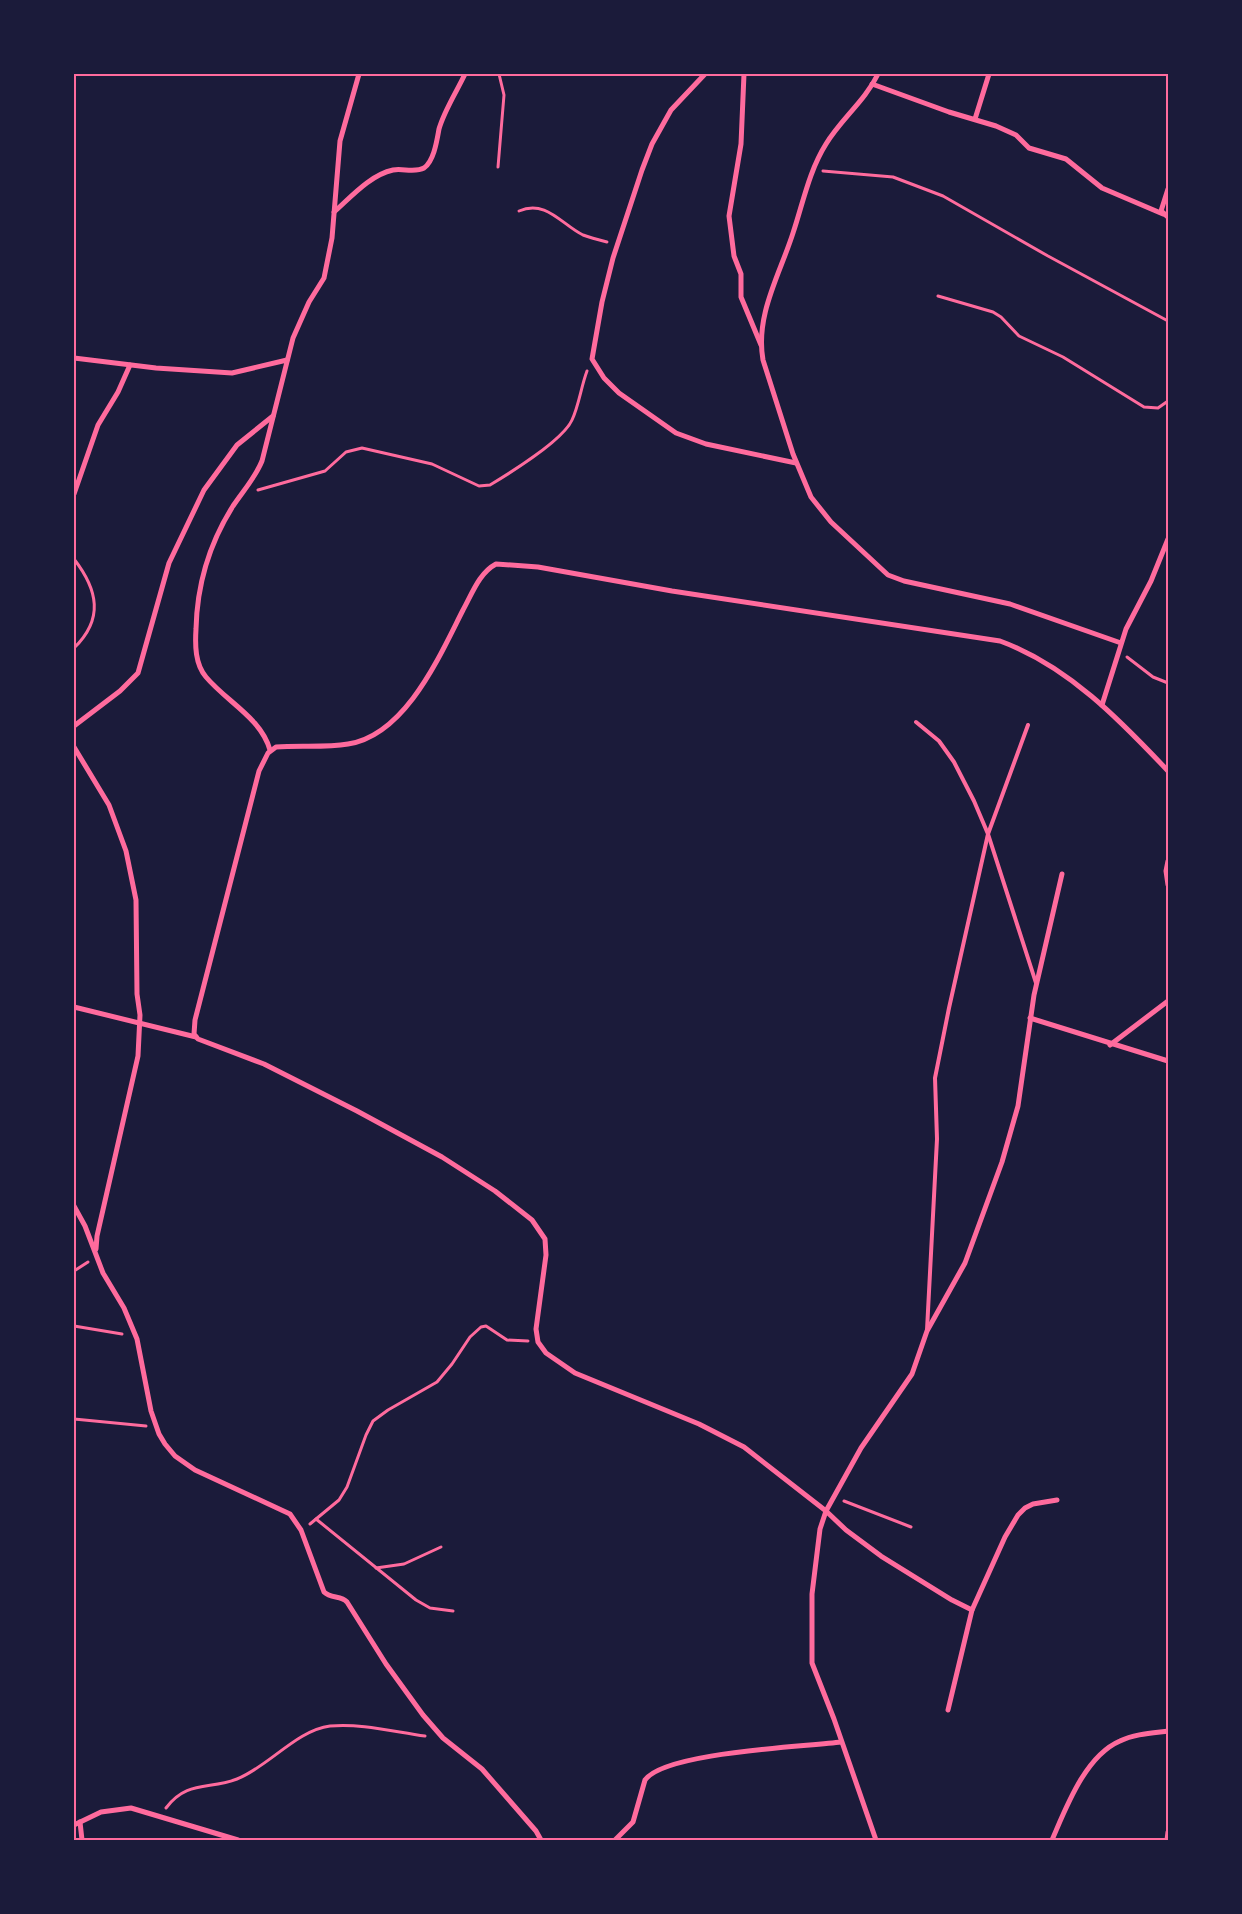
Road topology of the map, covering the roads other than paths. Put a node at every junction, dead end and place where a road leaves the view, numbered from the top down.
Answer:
1 (359, 74) edge
2 (465, 74) edge
3 (705, 74) edge
4 (744, 74) edge
5 (878, 74) edge
6 (988, 74) edge
7 (872, 84) junction
8 (975, 119) junction
9 (1168, 189) edge
10 (334, 213) junction
11 (1162, 214) junction
12 (1168, 218) edge
13 (761, 346) junction
14 (74, 358) edge
15 (287, 360) junction
16 (130, 365) junction
17 (273, 416) junction
18 (796, 462) junction
19 (74, 494) edge
20 (1168, 539) edge
21 (1121, 643) junction
22 (1102, 705) junction
23 (916, 722) dead end
24 (1028, 725) dead end
25 (74, 726) edge
26 (74, 747) edge
27 (270, 750) junction
28 (1168, 771) edge
29 (988, 834) junction
30 (1168, 861) edge
31 (1062, 874) dead end
32 (1168, 885) edge
33 (1036, 983) junction
34 (1168, 1001) edge
35 (74, 1007) edge
36 (1030, 1018) junction
37 (140, 1023) junction
38 (196, 1037) junction
39 (1110, 1045) junction
40 (1168, 1061) edge
41 (74, 1206) edge
42 (97, 1254) junction
43 (927, 1331) junction
44 (1057, 1500) dead end
45 (826, 1512) junction
46 (972, 1610) junction
47 (948, 1710) dead end
48 (1168, 1731) edge
49 (842, 1742) junction
50 (80, 1822) junction
51 (74, 1825) edge
52 (1168, 1832) edge
53 (82, 1840) edge
54 (238, 1840) edge
55 (541, 1840) edge
56 (615, 1840) edge
57 (876, 1840) edge
58 (1052, 1840) edge
59 (1167, 1840) edge

1 - 10 street
2 - 10 street
3 - 18 street
4 - 13 street
5 - 7 street
6 - 8 street
7 - 8 street
7 - 13 street
8 - 11 street
9 - 11 street
10 - 15 street
11 - 12 street
13 - 18 street
14 - 16 street
15 - 16 street
15 - 17 street
16 - 19 street
17 - 25 street
17 - 27 street
18 - 21 street
20 - 21 street
21 - 22 street
22 - 27 street
22 - 28 street
23 - 29 lane
24 - 29 lane
26 - 37 street
27 - 38 street
29 - 33 lane
29 - 43 lane
30 - 32 street
31 - 33 street
33 - 36 street
34 - 39 street
35 - 37 street
36 - 39 street
36 - 43 street
37 - 38 street
37 - 42 street
38 - 45 street
39 - 40 street
41 - 42 street
42 - 55 street
43 - 45 street
44 - 46 street
45 - 46 street
45 - 49 street
46 - 47 street
48 - 58 street
49 - 56 street
49 - 57 street
50 - 51 street
50 - 53 street
50 - 54 street
52 - 59 street

